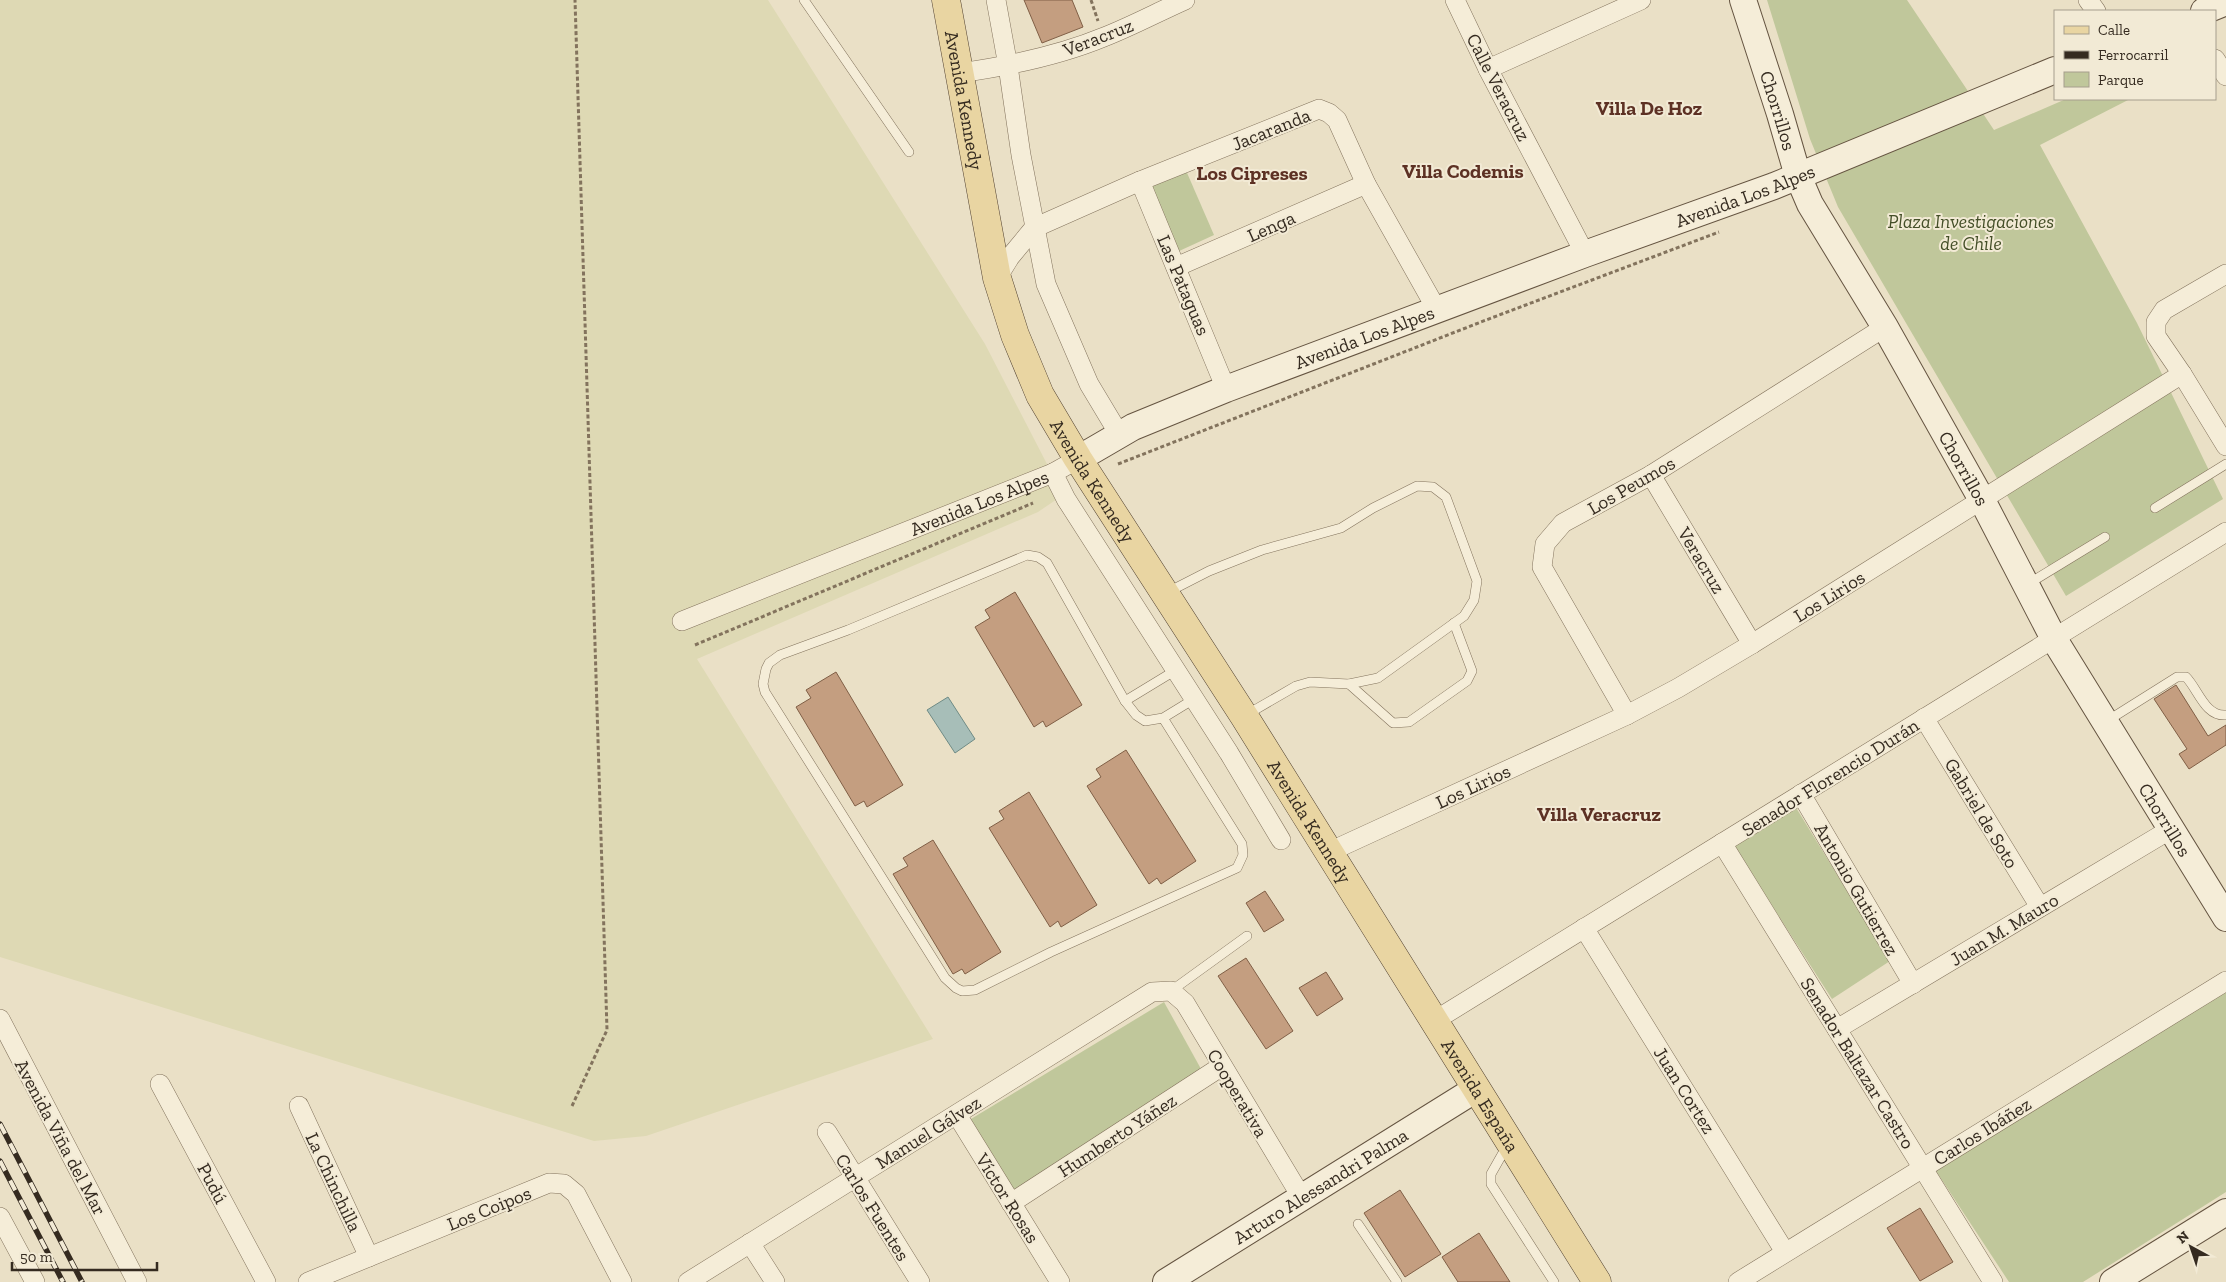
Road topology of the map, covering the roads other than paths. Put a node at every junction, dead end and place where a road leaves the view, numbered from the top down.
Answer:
1 (804, 0) edge
2 (946, 0) edge
3 (996, 0) edge
4 (1185, 0) edge
5 (1455, 0) edge
6 (1641, 0) edge
7 (1743, 0) edge
8 (2226, 2) edge
9 (2206, 10) edge
10 (2216, 61) edge
11 (1008, 66) junction
12 (1488, 69) junction
13 (2054, 70) edge
14 (959, 73) junction
15 (2226, 76) edge
16 (909, 152) dead end
17 (1798, 176) junction
18 (1140, 181) junction
19 (1366, 184) junction
20 (1034, 228) junction
21 (1585, 254) junction
22 (1176, 267) junction
23 (2226, 274) edge
24 (997, 278) junction
25 (1437, 310) junction
26 (1885, 327) junction
27 (2182, 374) junction
28 (1226, 389) junction
29 (1120, 434) junction
30 (2226, 446) edge
31 (2226, 464) edge
32 (1083, 467) junction
33 (1651, 475) junction
34 (1057, 481) junction
35 (1982, 500) junction
36 (2155, 508) dead end
37 (2226, 532) edge
38 (2104, 537) dead end
39 (2025, 585) junction
40 (1164, 593) junction
41 (682, 621) dead end
42 (1454, 623) junction
43 (2054, 639) junction
44 (1752, 644) junction
45 (1202, 653) junction
46 (1176, 670) junction
47 (1221, 682) junction
48 (1349, 684) junction
49 (1194, 699) junction
50 (1125, 702) junction
51 (1627, 715) junction
52 (2226, 715) edge
53 (1244, 716) junction
54 (1164, 718) junction
55 (1924, 718) junction
56 (2105, 722) junction
57 (1801, 794) junction
58 (2171, 829) junction
59 (1281, 840) dead end
60 (1722, 843) junction
61 (1329, 852) junction
62 (2040, 907) junction
63 (1364, 910) joint
64 (2226, 918) edge
65 (1584, 928) junction
66 (1247, 936) dead end
67 (2226, 982) edge
68 (1913, 984) junction
69 (1171, 991) junction
70 (0, 1019) edge
71 (1434, 1021) junction
72 (1837, 1029) junction
73 (1222, 1066) junction
74 (160, 1084) dead end
75 (1476, 1089) junction
76 (299, 1106) dead end
77 (957, 1115) junction
78 (826, 1132) dead end
79 (1509, 1142) junction
80 (1923, 1168) junction
81 (855, 1178) junction
82 (1302, 1198) junction
83 (1011, 1203) junction
84 (2225, 1214) edge
85 (0, 1217) edge
86 (1358, 1224) dead end
87 (750, 1243) junction
88 (1785, 1252) junction
89 (369, 1257) junction
90 (35, 1282) edge
91 (137, 1282) edge
92 (266, 1282) edge
93 (308, 1282) edge
94 (622, 1282) edge
95 (688, 1282) edge
96 (774, 1282) edge
97 (920, 1282) edge
98 (1060, 1282) edge
99 (1166, 1282) edge
100 (1396, 1282) edge
101 (1554, 1282) edge
102 (1597, 1282) edge
103 (1738, 1282) edge
104 (1993, 1282) edge
105 (2113, 1282) edge

1 - 16 lane
2 - 14 main road, Avenida Kennedy
3 - 11 street
4 - 11 street, Veracruz
5 - 12 street, Calle Veracruz
6 - 12 street
7 - 17 street, Chorrillos
8 - 9 street
10 - 15 street
11 - 14 street, Veracruz
11 - 20 street
12 - 21 street, Calle Veracruz
13 - 17 street, Avenida Los Alpes
14 - 24 main road, Avenida Kennedy
17 - 21 street, Avenida Los Alpes
17 - 26 street, Chorrillos
18 - 19 street, Jacaranda
18 - 20 street, Jacaranda
18 - 22 street, Las Pataguas
19 - 22 street, Lenga
19 - 25 street, Jacaranda
20 - 24 street
20 - 29 street
21 - 25 street, Avenida Los Alpes
22 - 28 street, Las Pataguas
23 - 27 street
24 - 32 main road, Avenida Kennedy
25 - 28 street, Avenida Los Alpes
26 - 33 street, Los Peumos
26 - 35 street, Chorrillos
27 - 30 street
27 - 35 street, Los Lirios
28 - 29 street, Avenida Los Alpes
29 - 32 street, Avenida Los Alpes
31 - 36 lane
32 - 34 street, Avenida Los Alpes
32 - 40 main road, Avenida Kennedy
33 - 44 street, Veracruz
33 - 51 street, Los Peumos
34 - 41 street, Avenida Los Alpes
34 - 46 street, Avenida Kennedy
35 - 39 street, Chorrillos
35 - 44 street, Los Lirios
37 - 43 street, Senador Florencio Durán
38 - 39 lane
39 - 43 street, Chorrillos
40 - 42 lane
40 - 45 main road, Avenida Kennedy
42 - 48 lane
42 - 48 lane
43 - 55 street, Senador Florencio Durán
43 - 56 street, Chorrillos
44 - 51 street, Los Lirios
45 - 46 street
45 - 47 main road, Avenida Kennedy
46 - 49 street, Avenida Kennedy
46 - 50 lane
47 - 49 street
47 - 53 main road, Avenida Kennedy
48 - 53 lane
49 - 54 lane
49 - 59 street, Avenida Kennedy
50 - 54 lane
50 - 54 lane
51 - 61 street, Los Lirios
52 - 56 lane
53 - 61 main road, Avenida Kennedy
55 - 57 street, Senador Florencio Durán
55 - 62 street, Gabriel de Soto
56 - 58 street, Chorrillos
57 - 60 street, Senador Florencio Durán
57 - 68 street, Antonio Gutierrez
58 - 62 street, Juan M. Mauro
58 - 64 street, Chorrillos
60 - 65 street, Senador Florencio Durán
60 - 72 street, Senador Baltazar Castro
61 - 63 main road, Avenida Kennedy
62 - 68 street, Juan M. Mauro
63 - 71 main road, Avenida España
65 - 71 street, Senador Florencio Durán
65 - 88 street, Juan Cortez
66 - 69 lane
67 - 80 street, Carlos Ibáñez
68 - 72 street, Juan M. Mauro
69 - 73 street, Cooperativa
69 - 77 street, Manuel Gálvez
70 - 91 street, Avenida Viña del Mar
71 - 75 main road, Avenida España
72 - 80 street, Senador Baltazar Castro
73 - 82 street, Cooperativa
73 - 83 street, Humberto Yáñez
74 - 92 street, Pudú
75 - 79 main road, Avenida España
75 - 82 street, Arturo Alessandri Palma
76 - 89 street, La Chinchilla
77 - 81 street, Manuel Gálvez
77 - 83 street, Víctor Rosas
78 - 81 street, Carlos Fuentes
79 - 101 lane
79 - 102 main road, Avenida España
80 - 88 street, Carlos Ibáñez
80 - 104 street, Senador Baltazar Castro
81 - 87 street, Manuel Gálvez
81 - 97 street, Carlos Fuentes
82 - 99 street, Arturo Alessandri Palma
83 - 98 street, Víctor Rosas
84 - 105 street
85 - 90 street
86 - 100 lane
87 - 95 street, Manuel Gálvez
87 - 96 street
88 - 103 street, Carlos Ibáñez
89 - 93 street, Los Coipos
89 - 94 street, Los Coipos

